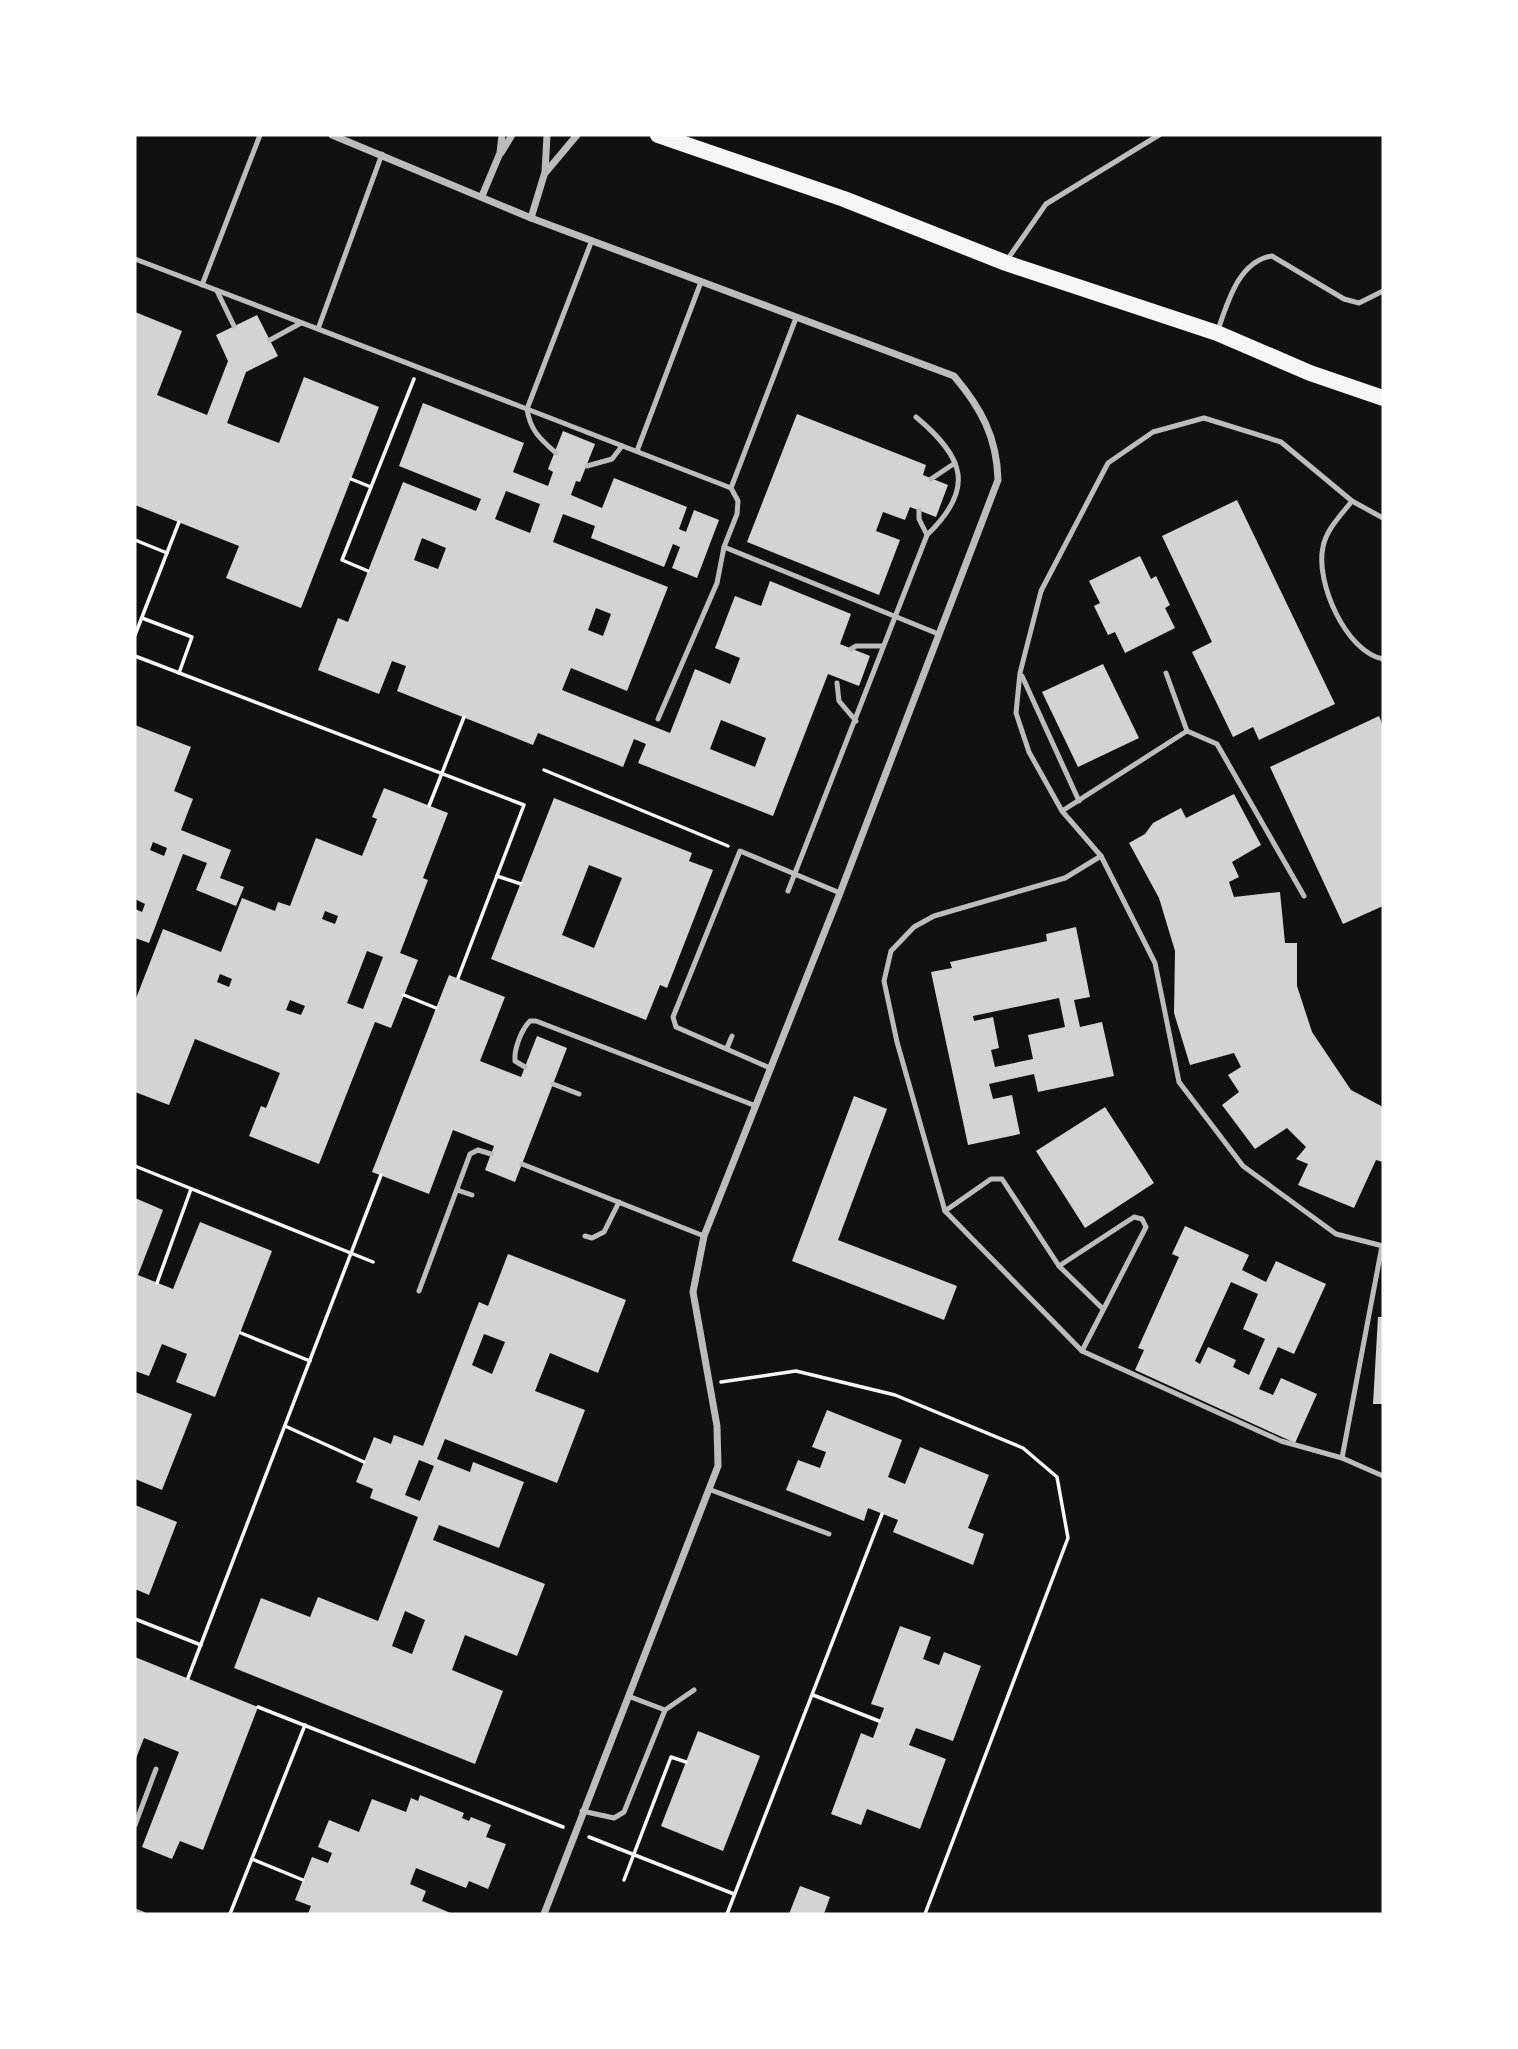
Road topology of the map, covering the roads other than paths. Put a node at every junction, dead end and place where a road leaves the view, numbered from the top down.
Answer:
1 (260, 135) edge
2 (332, 135) edge
3 (502, 135) edge
4 (512, 135) edge
5 (547, 135) edge
6 (577, 135) edge
7 (659, 135) edge
8 (1159, 135) edge
9 (500, 153) junction
10 (382, 154) junction
11 (545, 172) junction
12 (482, 196) junction
13 (531, 218) junction
14 (592, 240) junction
15 (135, 259) edge
16 (1006, 263) junction
17 (701, 282) junction
18 (202, 285) junction
19 (217, 291) junction
20 (1383, 291) edge
21 (796, 318) junction
22 (301, 323) junction
23 (234, 326) dead end
24 (317, 329) junction
25 (1217, 333) junction
26 (270, 340) dead end
27 (1383, 398) edge
28 (527, 409) junction
29 (916, 417) dead end
30 (622, 446) junction
31 (637, 451) junction
32 (556, 453) dead end
33 (955, 463) junction
34 (587, 466) dead end
35 (931, 479) dead end
36 (731, 488) junction
37 (1352, 501) junction
38 (1383, 508) edge
39 (919, 510) dead end
40 (1377, 514) junction
41 (1383, 518) edge
42 (927, 535) junction
43 (724, 547) junction
44 (894, 616) junction
45 (936, 633) junction
46 (882, 646) junction
47 (851, 649) dead end
48 (1383, 659) edge
49 (1020, 673) junction
50 (1166, 673) dead end
51 (837, 683) dead end
52 (658, 719) dead end
53 (856, 721) junction
54 (1188, 731) junction
55 (1079, 801) junction
56 (1062, 811) junction
57 (1101, 856) junction
58 (794, 874) junction
59 (788, 891) dead end
60 (840, 893) junction
61 (1304, 896) dead end
62 (732, 1037) dead end
63 (727, 1048) junction
64 (524, 1067) dead end
65 (770, 1068) junction
66 (554, 1084) dead end
67 (579, 1094) dead end
68 (756, 1106) junction
69 (491, 1154) dead end
70 (522, 1164) dead end
71 (457, 1190) junction
72 (472, 1195) dead end
73 (619, 1202) junction
74 (945, 1211) junction
75 (585, 1236) dead end
76 (704, 1236) junction
77 (1383, 1246) edge
78 (1059, 1266) junction
79 (419, 1291) dead end
80 (1103, 1308) junction
81 (1082, 1351) junction
82 (1342, 1458) junction
83 (1383, 1476) edge
84 (710, 1490) junction
85 (829, 1534) dead end
86 (694, 1690) dead end
87 (628, 1696) junction
88 (665, 1710) junction
89 (156, 1769) dead end
90 (582, 1811) junction
91 (135, 1825) edge
92 (135, 1911) edge
93 (143, 1914) edge
94 (544, 1914) edge

1 - 18 lane
2 - 10 street
3 - 9 street
4 - 9 street
5 - 11 street
6 - 11 street
7 - 16 main road
8 - 16 lane
9 - 12 street
10 - 12 street
10 - 24 lane
11 - 13 street
12 - 13 street
13 - 14 street
14 - 17 street
14 - 28 lane
15 - 18 lane
16 - 25 main road
17 - 21 street
17 - 31 lane
18 - 19 lane
19 - 22 lane
19 - 23 lane
20 - 25 lane
21 - 36 lane
21 - 45 street
22 - 24 lane
22 - 26 lane
24 - 28 lane
25 - 27 main road
28 - 30 lane
28 - 32 lane
29 - 33 lane
30 - 31 lane
30 - 34 lane
31 - 36 lane
33 - 35 lane
33 - 42 lane
36 - 43 lane
37 - 40 lane
37 - 48 lane
37 - 49 lane
38 - 40 lane
39 - 42 lane
40 - 41 lane
42 - 44 lane
43 - 44 lane
43 - 52 lane
44 - 45 lane
44 - 46 lane
45 - 60 street
46 - 47 lane
46 - 53 lane
49 - 55 lane
49 - 56 lane
50 - 54 lane
51 - 53 lane
53 - 58 lane
54 - 55 lane
54 - 61 lane
55 - 56 lane
56 - 57 lane
57 - 74 lane
57 - 77 lane
58 - 59 lane
58 - 60 lane
58 - 63 lane
60 - 65 street
62 - 63 lane
63 - 65 lane
64 - 68 lane
65 - 68 street
66 - 67 lane
68 - 76 street
69 - 71 lane
70 - 73 lane
71 - 72 lane
71 - 79 lane
73 - 75 lane
73 - 76 lane
74 - 78 lane
74 - 81 lane
76 - 84 street
77 - 82 lane
78 - 80 lane
78 - 80 lane
80 - 81 lane
81 - 82 lane
82 - 83 lane
84 - 85 lane
84 - 87 street
86 - 88 lane
87 - 88 lane
87 - 90 street
88 - 90 lane
89 - 91 lane
90 - 94 street
92 - 93 lane

